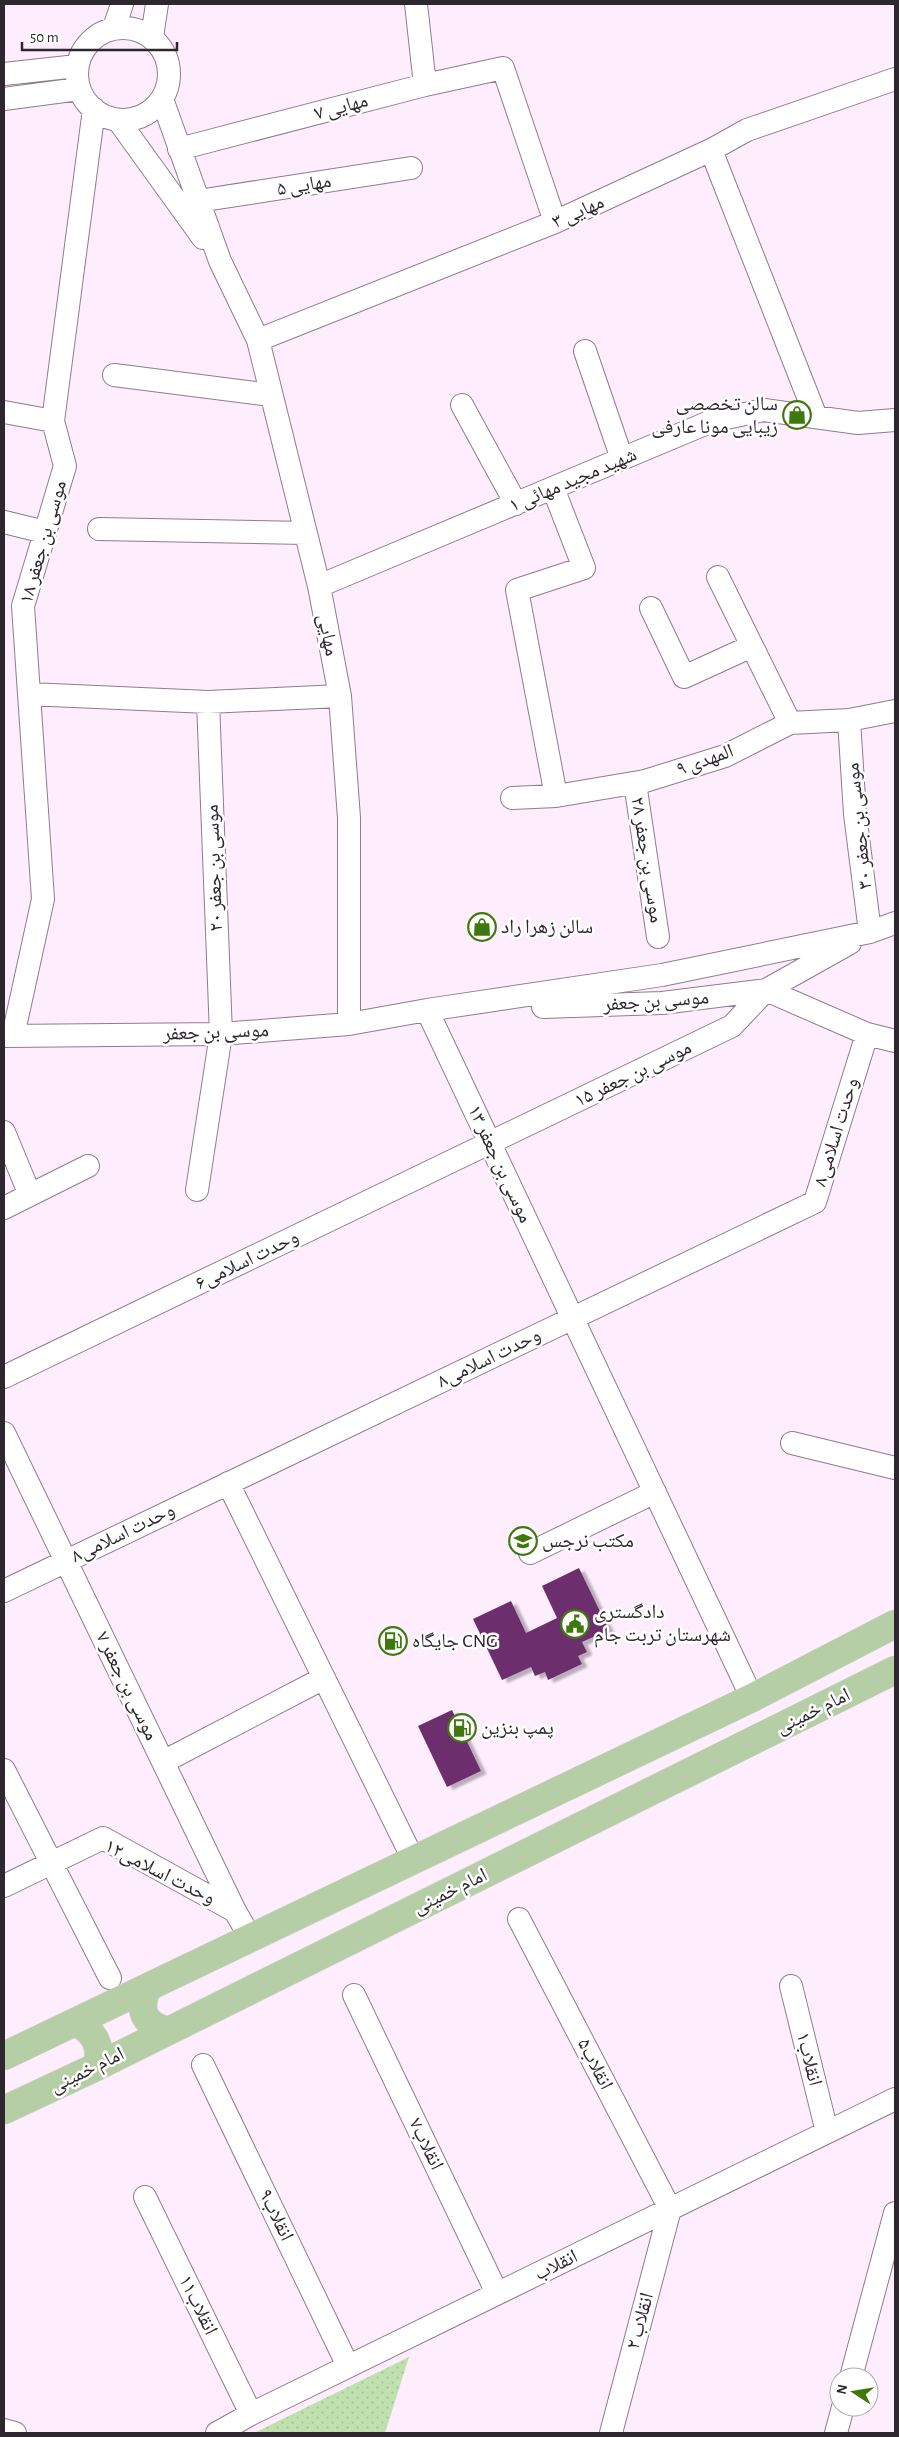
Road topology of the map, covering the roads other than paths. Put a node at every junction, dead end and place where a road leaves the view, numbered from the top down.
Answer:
1 (122, 4) edge
2 (157, 4) edge
3 (416, 4) edge
4 (114, 28) junction
5 (152, 37) junction
6 (77, 66) junction
7 (4, 74) edge
8 (895, 80) edge
9 (425, 85) junction
10 (79, 89) junction
11 (4, 99) edge
12 (162, 99) junction
13 (94, 109) junction
14 (118, 120) junction
15 (179, 149) junction
16 (711, 150) junction
17 (411, 168) dead end
18 (198, 201) junction
19 (555, 222) junction
20 (220, 261) junction
21 (258, 340) junction
22 (585, 352) dead end
23 (114, 375) dead end
24 (271, 395) junction
25 (462, 405) dead end
26 (4, 412) edge
27 (816, 417) junction
28 (895, 420) edge
29 (53, 421) junction
30 (622, 459) junction
31 (553, 488) junction
32 (516, 504) junction
33 (4, 522) edge
34 (98, 528) dead end
35 (45, 532) junction
36 (306, 533) junction
37 (718, 577) dead end
38 (318, 586) junction
39 (651, 608) dead end
40 (752, 646) junction
41 (29, 694) junction
42 (340, 696) junction
43 (208, 702) junction
44 (895, 711) edge
45 (849, 720) junction
46 (790, 723) junction
47 (635, 783) junction
48 (556, 796) junction
49 (512, 798) dead end
50 (895, 923) edge
51 (870, 932) junction
52 (658, 937) dead end
53 (766, 990) junction
54 (427, 1010) junction
55 (349, 1024) junction
56 (221, 1034) junction
57 (867, 1034) junction
58 (8, 1036) edge
59 (895, 1041) edge
60 (4, 1132) edge
61 (490, 1143) junction
62 (88, 1166) dead end
63 (197, 1190) dead end
64 (30, 1195) junction
65 (4, 1208) edge
66 (573, 1318) junction
67 (4, 1377) edge
68 (4, 1433) edge
69 (792, 1443) dead end
70 (895, 1468) edge
71 (228, 1483) junction
72 (655, 1492) junction
73 (530, 1553) dead end
74 (66, 1561) junction
75 (4, 1591) edge
76 (895, 1624) edge
77 (863, 1641) junction
78 (888, 1674) edge
79 (324, 1678) junction
80 (752, 1698) junction
81 (163, 1762) junction
82 (4, 1770) edge
83 (414, 1861) junction
84 (51, 1863) junction
85 (4, 1886) edge
86 (235, 1911) junction
87 (519, 1919) dead end
88 (251, 1939) junction
89 (110, 1978) dead end
90 (791, 1986) dead end
91 (147, 1988) junction
92 (354, 1995) dead end
93 (75, 2022) junction
94 (168, 2031) junction
95 (4, 2056) edge
96 (203, 2065) dead end
97 (98, 2066) junction
98 (895, 2098) edge
99 (4, 2110) edge
100 (827, 2132) junction
101 (145, 2197) dead end
102 (670, 2209) junction
103 (895, 2213) edge
104 (497, 2293) junction
105 (348, 2366) junction
106 (855, 2367) edge
107 (251, 2414) junction
108 (840, 2417) edge
109 (4, 2430) edge
110 (15, 2433) edge
111 (217, 2433) edge
112 (611, 2433) edge
113 (836, 2433) edge

1 - 4 street
2 - 5 street
3 - 9 street
4 - 5 street
4 - 6 street
5 - 12 street
6 - 7 street
6 - 10 street
8 - 16 street, مهایی ۳
9 - 15 street, مهایی ۷
9 - 19 street, مهایی ۷
10 - 11 street
10 - 13 street
12 - 14 street
12 - 15 street
13 - 14 street
13 - 29 street, موسی بن جعفر ۱۸
14 - 20 street
15 - 18 street
16 - 19 street, مهایی ۳
16 - 27 street
17 - 18 street, مهایی ۵
18 - 20 street
19 - 21 street, مهایی ۳
20 - 21 street, مهایی
21 - 24 street, مهایی
22 - 30 street
23 - 24 street
24 - 36 street, مهایی
25 - 32 street
26 - 29 street
27 - 28 street, شهید مجید مهائی ۱
27 - 30 street, شهید مجید مهائی ۱
29 - 35 street, موسی بن جعفر ۱۸
30 - 31 street, شهید مجید مهائی ۱
31 - 32 street, شهید مجید مهائی ۱
31 - 48 street
32 - 38 street, شهید مجید مهائی ۱
33 - 35 street
34 - 36 street
35 - 41 street, موسی بن جعفر ۱۸
36 - 38 street, مهایی
37 - 40 street
38 - 42 street, مهایی
39 - 40 street
40 - 46 street
41 - 43 street
41 - 58 street, موسی بن جعفر ۱۸
42 - 43 street
42 - 55 street, مهایی
43 - 56 street, موسی بن جعفر ۲۰
44 - 45 street, المهدی ۹
45 - 46 street, المهدی ۹
45 - 51 street, موسی بن جعفر ۳۰
46 - 47 street, المهدی ۹
47 - 48 street, المهدی ۹
47 - 52 street, موسی بن جعفر ۲۸
48 - 49 street, المهدی ۹
50 - 51 street, موسی بن جعفر
51 - 53 street, موسی بن جعفر
51 - 54 street, موسی بن جعفر
53 - 54 street, موسی بن جعفر
53 - 57 street
53 - 61 street, موسی بن جعفر ۱۵
54 - 55 street, موسی بن جعفر
54 - 61 street, موسی بن جعفر ۱۳
55 - 56 street, موسی بن جعفر
56 - 58 street, موسی بن جعفر
56 - 63 street, موسی بن جعفر ۲۰
57 - 59 street
57 - 66 street, وحدت اسلامی۸
60 - 64 street
61 - 66 street, موسی بن جعفر ۱۳
61 - 67 street, وحدت اسلامی۶
62 - 64 street
64 - 65 street
66 - 71 street, وحدت اسلامی۸
66 - 72 street, موسی بن جعفر ۱۳
68 - 74 street, موسی بن جعفر ۷
69 - 70 street
71 - 74 street, وحدت اسلامی۸
71 - 79 street
72 - 73 street
72 - 80 street, موسی بن جعفر ۱۳
74 - 75 street, وحدت اسلامی۸
74 - 81 street, موسی بن جعفر ۷
76 - 77 main road, امام خمینی
77 - 78 main road
77 - 80 main road, امام خمینی
78 - 94 main road, امام خمینی
79 - 81 street
79 - 83 street
80 - 83 main road, امام خمینی
81 - 86 street, موسی بن جعفر ۷
82 - 84 street
83 - 88 main road, امام خمینی
84 - 85 street, وحدت اسلامی۱۲
84 - 86 street, وحدت اسلامی۱۲
84 - 89 street
86 - 88 street, موسی بن جعفر ۷
87 - 102 street, انقلاب۵
88 - 91 main road, امام خمینی
90 - 100 street, انقلاب۱
91 - 93 main road, امام خمینی
91 - 94 main road
92 - 104 street, انقلاب۷
93 - 95 main road, امام خمینی
93 - 97 main road
94 - 97 main road, امام خمینی
96 - 105 street, انقلاب۹
97 - 99 main road, امام خمینی
98 - 100 street, انقلاب
100 - 102 street, انقلاب
101 - 107 street, انقلاب۱۱
102 - 104 street, انقلاب
102 - 112 street, انقلاب ۲
103 - 106 street
104 - 105 street, انقلاب
105 - 107 street, انقلاب
107 - 111 street, انقلاب
108 - 113 street
109 - 110 street

